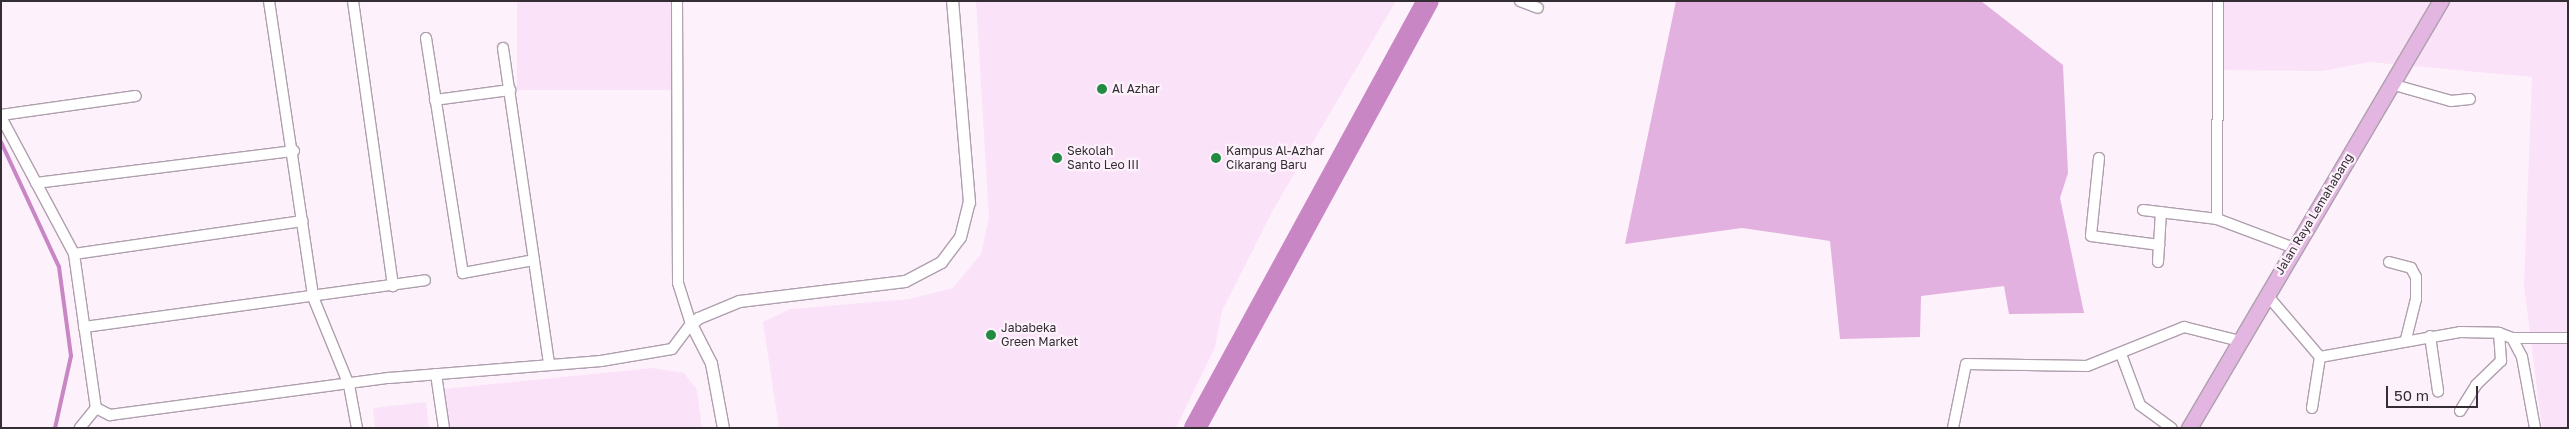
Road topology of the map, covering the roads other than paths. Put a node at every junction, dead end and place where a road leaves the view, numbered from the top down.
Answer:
1 (270, 1) edge
2 (353, 1) edge
3 (677, 1) edge
4 (952, 1) edge
5 (1520, 1) edge
6 (2218, 1) edge
7 (2441, 1) edge
8 (1538, 8) dead end
9 (426, 38) dead end
10 (503, 48) dead end
11 (2391, 84) junction
12 (510, 90) junction
13 (136, 96) dead end
14 (2470, 99) dead end
15 (436, 100) junction
16 (1, 116) edge
17 (294, 152) junction
18 (2098, 158) dead end
19 (36, 183) junction
20 (2143, 210) dead end
21 (2161, 212) junction
22 (2217, 219) junction
23 (303, 221) junction
24 (2159, 245) junction
25 (2294, 248) junction
26 (74, 254) junction
27 (534, 260) junction
28 (2158, 262) dead end
29 (2389, 262) dead end
30 (425, 280) dead end
31 (393, 286) junction
32 (2267, 294) junction
33 (313, 297) junction
34 (691, 324) junction
35 (84, 327) junction
36 (2499, 333) junction
37 (2430, 336) junction
38 (2512, 338) junction
39 (2568, 338) edge
40 (2406, 339) junction
41 (2240, 341) junction
42 (2120, 354) junction
43 (2320, 357) junction
44 (549, 365) junction
45 (436, 374) junction
46 (349, 385) junction
47 (2438, 391) dead end
48 (96, 408) junction
49 (2312, 408) dead end
50 (2460, 411) dead end
51 (80, 428) edge
52 (357, 428) edge
53 (444, 428) edge
54 (723, 428) edge
55 (1953, 428) edge
56 (2172, 428) edge
57 (2189, 428) edge
58 (2534, 428) edge

1 - 17 street
2 - 31 street
3 - 34 street
4 - 34 street
5 - 8 street
6 - 22 street
7 - 11 main road, Jalan Raya Lemahabang
9 - 15 street
10 - 12 street
11 - 14 street
11 - 25 main road, Jalan Raya Lemahabang
12 - 15 street
12 - 27 street
13 - 16 street
15 - 27 street
16 - 19 street
17 - 19 street
17 - 23 street
18 - 24 street
19 - 26 street
20 - 21 street
21 - 22 street
21 - 24 street
22 - 25 street
23 - 26 street
23 - 33 street
24 - 28 street
25 - 32 main road, Jalan Raya Lemahabang
26 - 35 street
27 - 44 street
29 - 40 street
30 - 31 street
31 - 33 street
32 - 41 main road, Jalan Raya Lemahabang
32 - 43 street
33 - 35 street
33 - 46 street
34 - 44 street
34 - 54 street
35 - 48 street
36 - 37 street
36 - 38 street
36 - 50 street
37 - 40 street
37 - 47 street
38 - 39 street
38 - 58 street
40 - 43 street
41 - 42 street
41 - 57 main road, Jalan Raya Lemahabang
42 - 55 street
42 - 56 street
43 - 49 street
44 - 45 street
45 - 46 street
45 - 53 street
46 - 48 street
46 - 52 street
48 - 51 street

